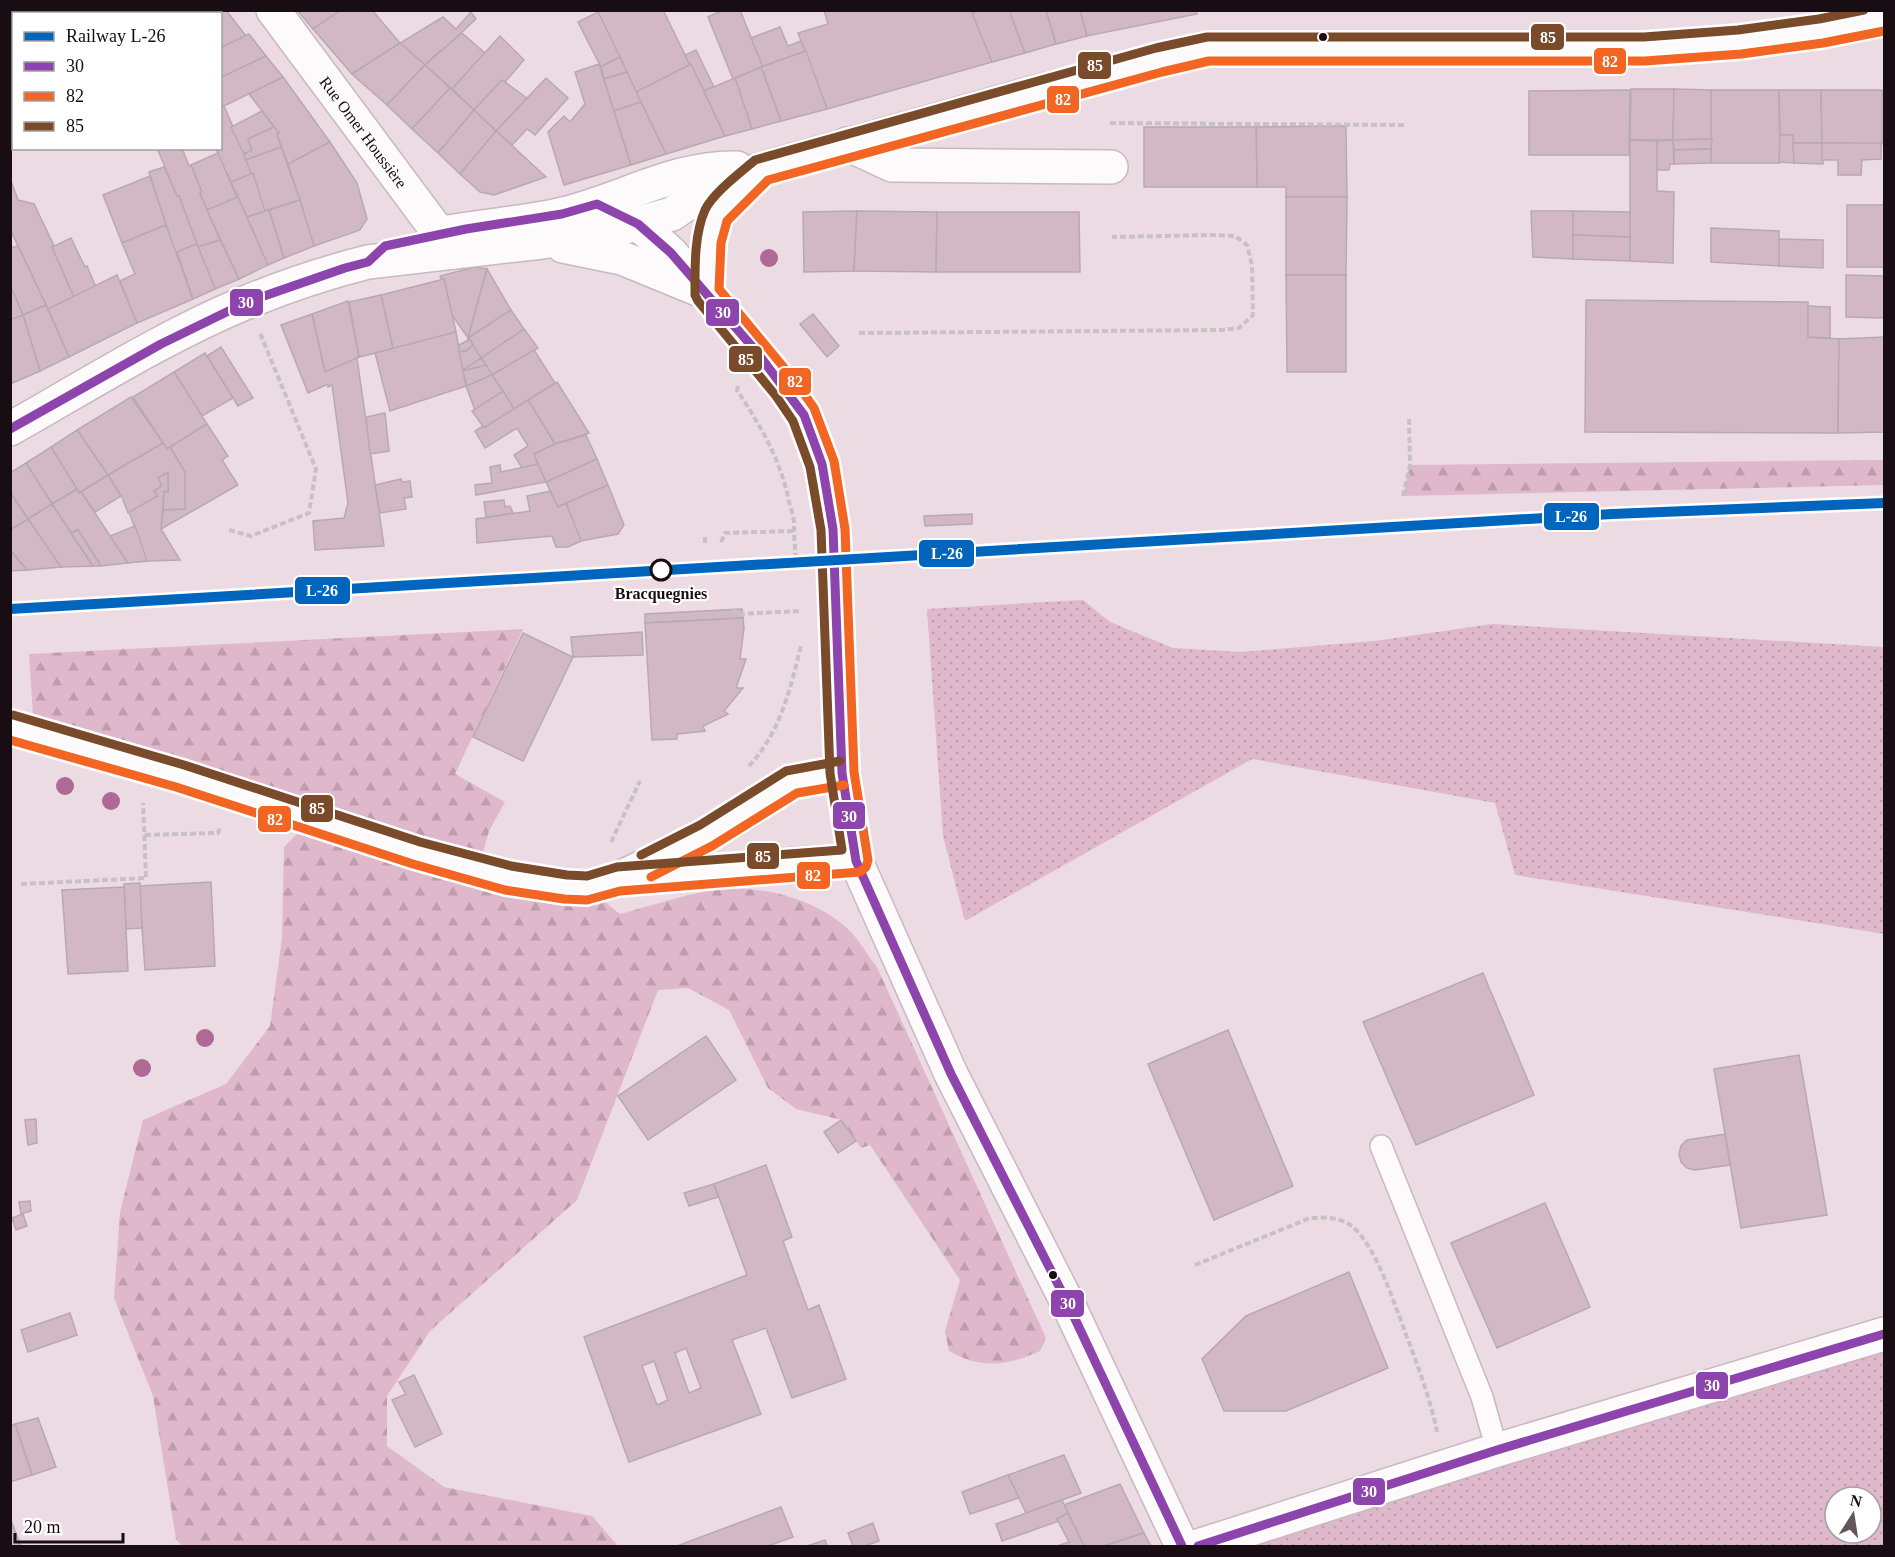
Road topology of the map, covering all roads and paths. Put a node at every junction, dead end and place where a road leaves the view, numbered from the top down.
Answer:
1 (273, 10) edge
2 (1884, 19) edge
3 (1110, 123) dead end
4 (1405, 125) dead end
5 (847, 144) junction
6 (718, 167) junction
7 (1111, 167) dead end
8 (762, 169) junction
9 (597, 204) junction
10 (672, 214) junction
11 (638, 224) junction
12 (1112, 237) dead end
13 (542, 242) junction
14 (446, 243) junction
15 (665, 247) junction
16 (676, 280) junction
17 (707, 292) junction
18 (247, 302) junction
19 (860, 333) dead end
20 (756, 351) junction
21 (1409, 419) dead end
22 (10, 429) edge
23 (1403, 496) dead end
24 (229, 530) dead end
25 (793, 531) junction
26 (705, 537) dead end
27 (722, 542) dead end
28 (705, 543) dead end
29 (798, 577) dead end
30 (800, 600) dead end
31 (732, 609) dead end
32 (801, 611) junction
33 (801, 621) dead end
34 (801, 641) dead end
35 (10, 727) edge
36 (141, 765) junction
37 (746, 769) dead end
38 (842, 773) junction
39 (640, 781) dead end
40 (231, 793) junction
41 (145, 835) junction
42 (856, 861) junction
43 (21, 884) dead end
44 (603, 884) junction
45 (1381, 1146) dead end
46 (1196, 1265) dead end
47 (1884, 1334) edge
48 (1497, 1450) junction
49 (1445, 1467) junction
50 (1182, 1546) edge
51 (1198, 1546) edge

1 - 14 street, Rue Omer Houssière
2 - 5 street
3 - 4 path
5 - 7 street
5 - 8 street
6 - 8 street
6 - 9 street
6 - 10 street
8 - 10 street
8 - 17 street
9 - 11 street
9 - 14 street
10 - 11 street
10 - 15 street
11 - 13 street
11 - 15 street
12 - 19 path
13 - 14 street
13 - 16 street
14 - 18 street
15 - 16 street
15 - 17 street
16 - 17 street
17 - 20 street
18 - 22 street
18 - 24 path
20 - 25 path
20 - 38 street
21 - 23 path
25 - 27 path
25 - 29 path
26 - 28 path
30 - 32 path
31 - 32 path
32 - 33 path
34 - 37 path
35 - 36 street
36 - 40 street
36 - 41 path
38 - 42 street
38 - 44 street
39 - 44 path
40 - 41 path
40 - 44 street
41 - 43 path
42 - 44 street
42 - 50 street
45 - 48 lane
46 - 49 path
47 - 48 street
48 - 49 street
49 - 51 street

